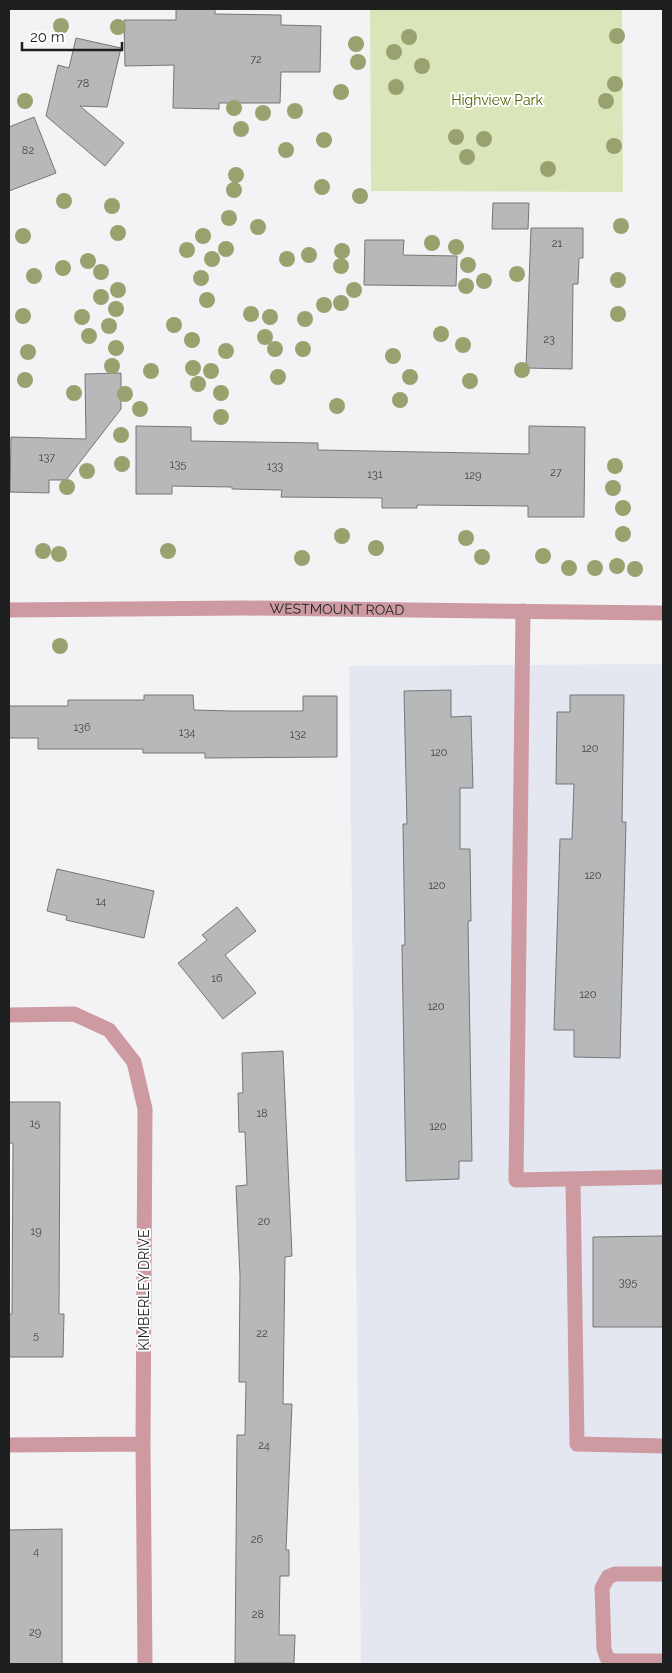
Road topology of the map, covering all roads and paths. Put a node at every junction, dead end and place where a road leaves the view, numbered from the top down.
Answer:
1 (9, 610) edge
2 (523, 611) junction
3 (663, 613) edge
4 (9, 1015) edge
5 (663, 1176) edge
6 (573, 1179) junction
7 (9, 1444) edge
8 (143, 1444) junction
9 (663, 1446) edge
10 (663, 1574) edge
11 (663, 1661) edge
12 (145, 1664) edge

1 - 2 street, WESTMOUNT ROAD
2 - 3 street, WESTMOUNT ROAD
2 - 6 street
4 - 8 street, KIMBERLEY DRIVE
5 - 6 street
6 - 9 street
7 - 8 street
8 - 12 street, KIMBERLEY DRIVE
10 - 11 street

